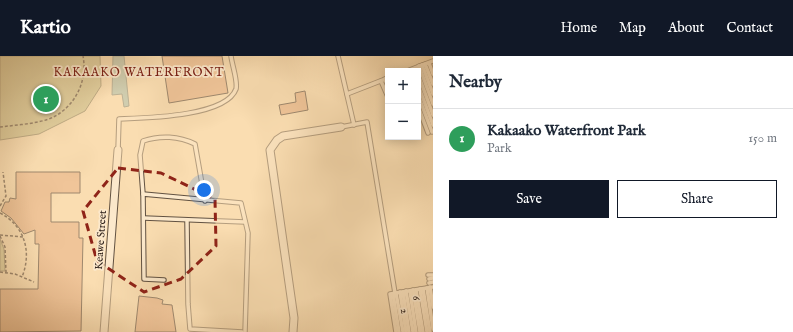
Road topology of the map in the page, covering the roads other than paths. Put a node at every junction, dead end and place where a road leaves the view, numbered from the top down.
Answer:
1 (230, 56) edge
2 (338, 56) edge
3 (420, 67) edge
4 (433, 74) edge
5 (385, 79) edge
6 (421, 82) edge
7 (433, 84) edge
8 (421, 93) edge
9 (347, 94) junction
10 (433, 94) edge
11 (421, 104) edge
12 (433, 104) edge
13 (421, 113) edge
14 (433, 115) edge
15 (354, 125) junction
16 (433, 125) edge
17 (341, 127) joint
18 (118, 150) joint
19 (143, 194) junction
20 (205, 201) junction
21 (144, 218) junction
22 (187, 221) junction
23 (246, 222) junction
24 (433, 275) edge
25 (430, 279) edge
26 (164, 280) dead end
27 (410, 291) edge
28 (433, 306) edge
29 (433, 329) edge
30 (104, 332) edge
31 (242, 332) edge
32 (245, 332) edge
33 (293, 332) edge
34 (396, 332) edge
35 (399, 332) edge
36 (403, 332) edge
37 (406, 332) edge
38 (409, 332) edge
39 (413, 332) edge
40 (416, 332) edge
41 (420, 332) edge
42 (423, 332) edge
43 (426, 332) edge
44 (430, 332) edge

1 - 18 lane
2 - 9 lane
3 - 4 lane
3 - 7 lane
3 - 10 lane
3 - 12 lane
5 - 9 lane
6 - 14 lane
8 - 16 lane
9 - 15 lane
11 - 13 lane
15 - 17 lane
15 - 27 lane
17 - 33 street
18 - 30 street, Keawe Street
19 - 20 lane
19 - 20 lane
19 - 21 lane
20 - 23 lane
21 - 22 lane
21 - 26 lane
22 - 23 lane
22 - 31 lane
23 - 32 lane
24 - 25 lane
27 - 28 lane
27 - 29 lane
27 - 34 lane
27 - 35 lane, 2
27 - 36 lane
27 - 37 lane
27 - 38 lane
27 - 39 lane, 6
27 - 40 lane
27 - 41 lane
27 - 42 lane
27 - 43 lane
27 - 44 lane

